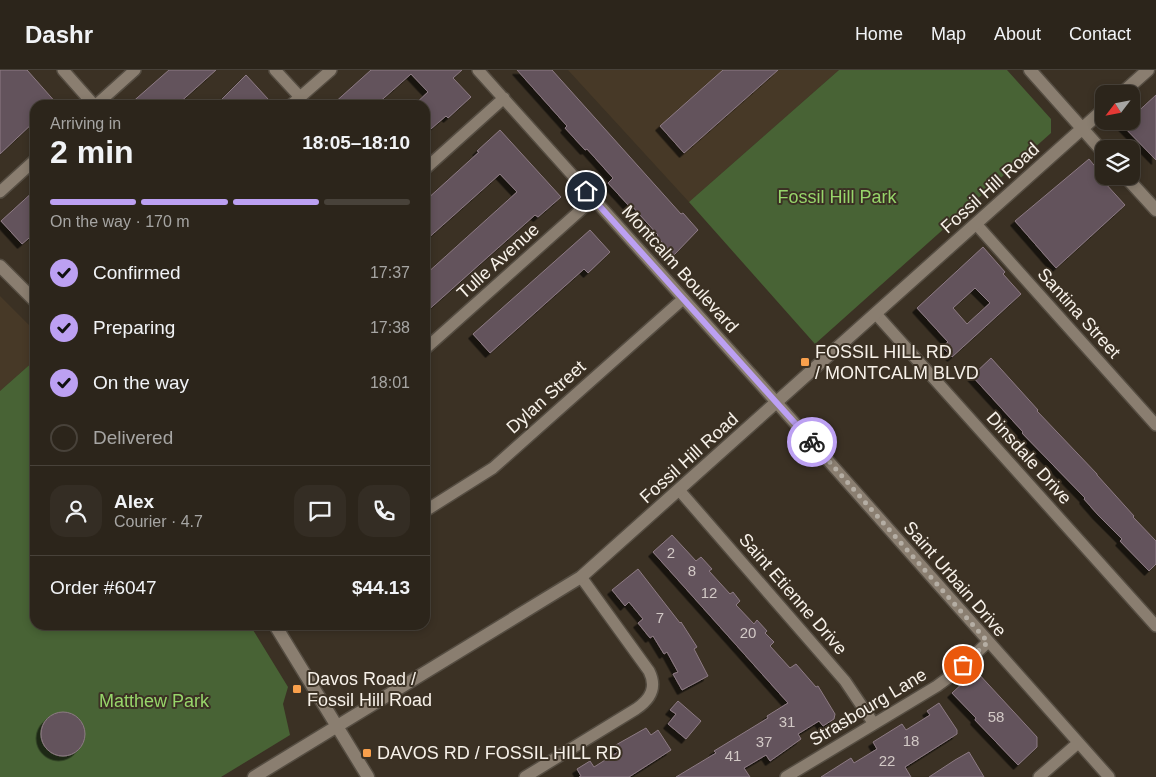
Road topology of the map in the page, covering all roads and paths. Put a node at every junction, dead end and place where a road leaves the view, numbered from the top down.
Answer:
1 (63, 70) edge
2 (135, 70) edge
3 (275, 70) edge
4 (330, 70) edge
5 (478, 70) edge
6 (1030, 70) edge
7 (1148, 70) edge
8 (1131, 85) edge
9 (504, 98) junction
10 (90, 100) edge
11 (101, 100) edge
12 (295, 100) edge
13 (297, 100) edge
14 (1095, 117) edge
15 (1082, 128) junction
16 (1095, 143) edge
17 (30, 165) edge
18 (430, 165) edge
19 (1133, 185) edge
20 (0, 192) edge
21 (594, 199) junction
22 (1156, 210) edge
23 (976, 224) junction
24 (0, 266) edge
25 (30, 295) edge
26 (683, 299) junction
27 (876, 314) junction
28 (430, 345) edge
29 (777, 403) junction
30 (1156, 425) edge
31 (680, 490) junction
32 (430, 508) edge
33 (581, 577) junction
34 (1156, 626) edge
35 (278, 630) edge
36 (988, 642) junction
37 (874, 724) junction
38 (337, 727) junction
39 (1078, 743) junction
40 (254, 777) edge
41 (368, 777) edge
42 (525, 777) edge
43 (786, 777) edge
44 (1039, 777) edge
45 (1108, 777) edge

1 - 10 street
2 - 11 street
3 - 12 street
4 - 13 street
5 - 9 street, Montcalm Boulevard
6 - 15 street
7 - 8 street
9 - 18 street
9 - 21 street, Montcalm Boulevard
14 - 15 street, Fossil Hill Road
15 - 16 street
15 - 23 street, Fossil Hill Road
17 - 20 street
19 - 22 street
21 - 26 street, Montcalm Boulevard
21 - 28 street, Tulle Avenue
23 - 27 street, Fossil Hill Road
23 - 30 street, Santina Street
24 - 25 street
26 - 29 street, Montcalm Boulevard
26 - 32 street, Dylan Street
27 - 29 street, Fossil Hill Road
27 - 34 street, Dinsdale Drive
29 - 31 street, Fossil Hill Road
29 - 36 street, Saint Urbain Drive
31 - 33 street, Fossil Hill Road
31 - 37 street, Saint Etienne Drive
33 - 38 street, Fossil Hill Road
33 - 42 street
35 - 38 street
36 - 37 street, Strasbourg Lane
36 - 39 street, Saint Urbain Drive
37 - 43 street, Strasbourg Lane
38 - 40 street, Fossil Hill Road
38 - 41 street
39 - 44 street
39 - 45 street, Saint Urbain Drive

